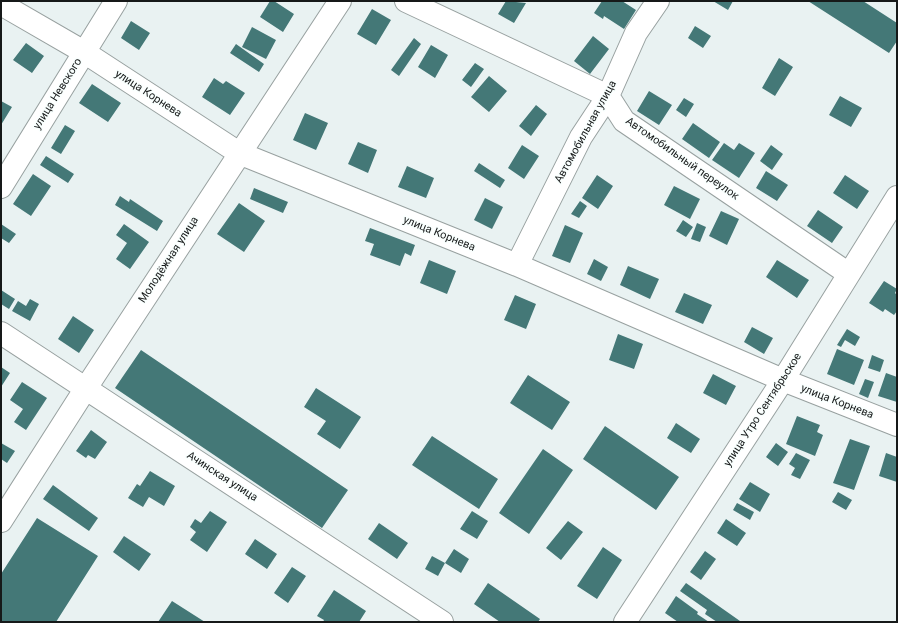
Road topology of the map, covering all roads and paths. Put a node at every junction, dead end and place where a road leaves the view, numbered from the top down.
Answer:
1 (116, 1) edge
2 (340, 1) edge
3 (406, 1) edge
4 (658, 1) edge
5 (1, 4) edge
6 (84, 52) junction
7 (608, 96) junction
8 (240, 153) junction
9 (1, 186) edge
10 (897, 197) edge
11 (517, 266) junction
12 (849, 274) junction
13 (1, 333) edge
14 (783, 380) junction
15 (86, 388) junction
16 (897, 425) edge
17 (1, 521) edge
18 (442, 622) edge
19 (625, 622) edge

1 - 6 street, улица Невского
2 - 8 street, Молодёжная улица
3 - 7 street
4 - 7 street, Автомобильная улица
5 - 6 street, улица Корнева
6 - 8 street, улица Корнева
6 - 9 street, улица Невского
7 - 11 street, Автомобильная улица
7 - 12 street, Автомобильный переулок
8 - 11 street, улица Корнева
8 - 15 street, Молодёжная улица
10 - 12 street, улица Утро Сентябрьское
11 - 14 street, улица Корнева
12 - 14 street, улица Утро Сентябрьское
13 - 15 street, Ачинская улица
14 - 16 street, улица Корнева
14 - 19 street, улица Утро Сентябрьское
15 - 17 street, Молодёжная улица
15 - 18 street, Ачинская улица

